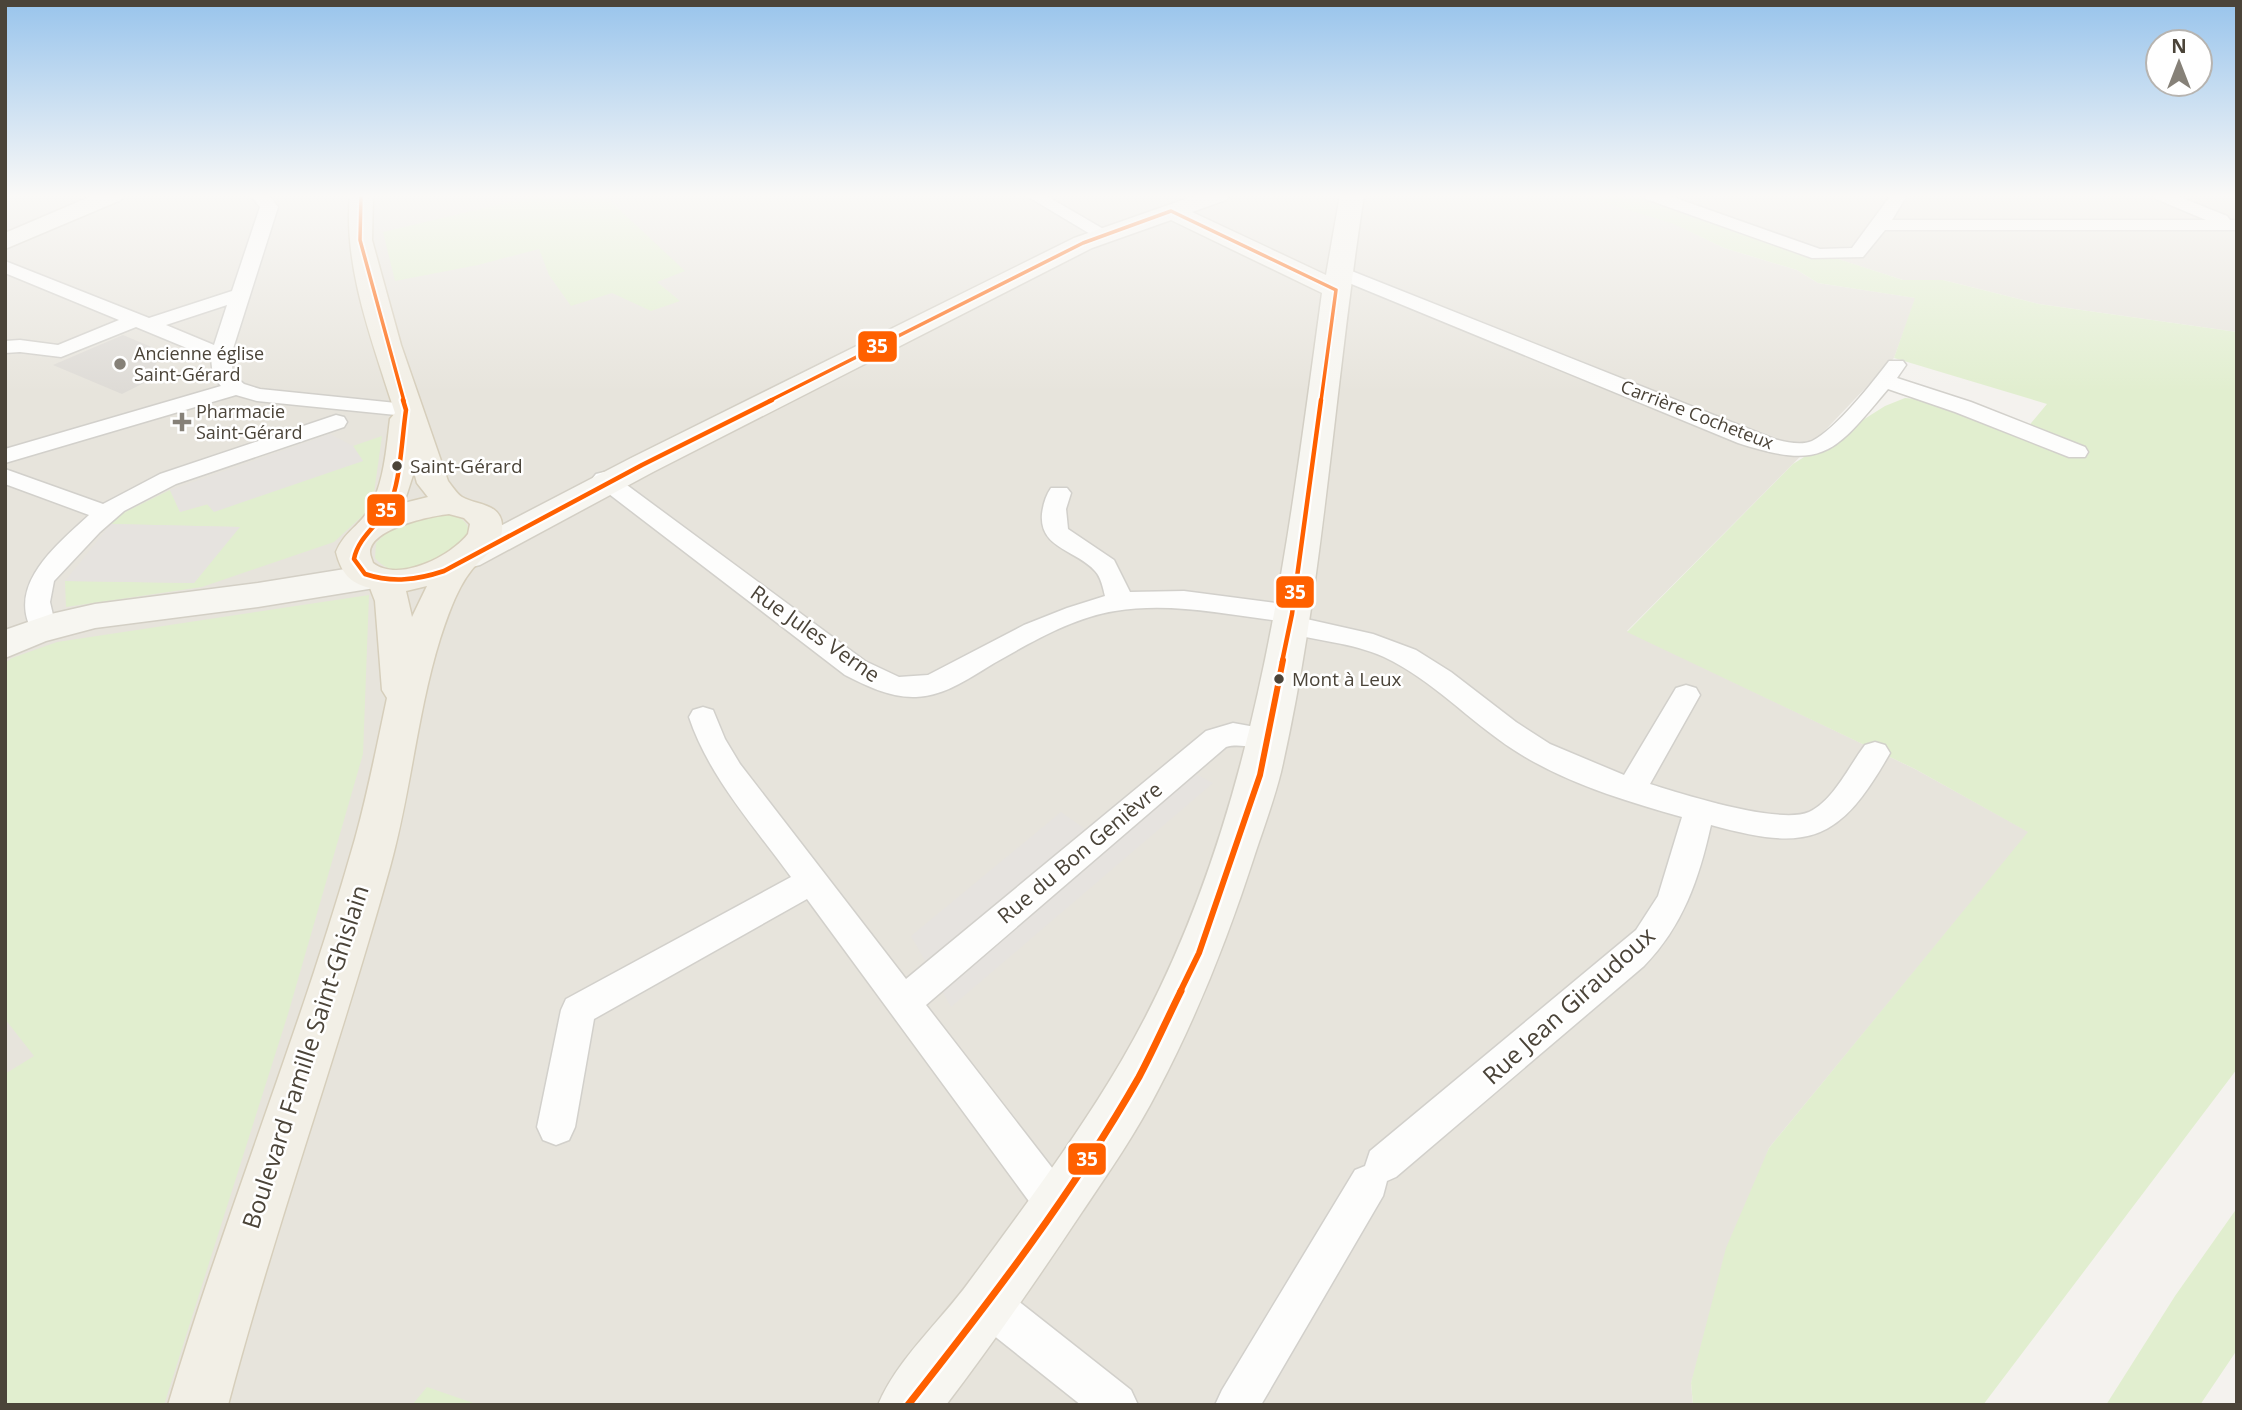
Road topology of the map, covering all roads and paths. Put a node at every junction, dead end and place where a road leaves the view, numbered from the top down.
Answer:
1 (251, 261) edge
2 (366, 261) edge
3 (1050, 261) edge
4 (1290, 261) edge
5 (1341, 261) edge
6 (5, 266) edge
7 (1338, 281) junction
8 (240, 295) junction
9 (142, 322) junction
10 (5, 347) edge
11 (221, 355) junction
12 (237, 388) junction
13 (406, 410) junction
14 (336, 422) dead end
15 (2077, 452) dead end
16 (5, 456) edge
17 (5, 476) edge
18 (606, 481) junction
19 (1059, 493) dead end
20 (463, 508) junction
21 (106, 513) junction
22 (367, 533) junction
23 (464, 560) junction
24 (380, 579) junction
25 (1120, 602) junction
26 (190, 603) junction
27 (1291, 619) junction
28 (43, 628) junction
29 (5, 645) edge
30 (1686, 695) dead end
31 (403, 706) junction
32 (704, 717) dead end
33 (1267, 739) junction
34 (1875, 753) dead end
35 (1632, 788) junction
36 (1699, 810) junction
37 (813, 880) junction
38 (904, 1002) junction
39 (556, 1127) dead end
40 (1056, 1205) junction
41 (988, 1304) junction
42 (198, 1405) edge
43 (908, 1405) edge
44 (1116, 1405) edge
45 (1237, 1405) edge

1 - 8 street
2 - 13 main road
3 - 18 street
4 - 7 street
5 - 7 street
6 - 9 street
7 - 15 street, Carrière Cocheteux
7 - 27 street
8 - 9 street
8 - 11 street
9 - 10 street
9 - 11 street
11 - 12 street
12 - 13 street
12 - 16 street
13 - 20 main road
13 - 22 main road
14 - 21 street
17 - 21 street
18 - 20 street
18 - 23 street
18 - 25 street, Rue Jules Verne
19 - 25 street
20 - 22 main road
20 - 23 main road, Boulevard Famille Saint-Ghislain
21 - 28 street
22 - 24 main road
22 - 26 street
23 - 24 main road
23 - 31 main road, Boulevard Famille Saint-Ghislain
24 - 26 street
24 - 31 main road, Boulevard Famille Saint-Ghislain
25 - 27 street, Rue Jules Verne
26 - 28 street
27 - 33 street
27 - 35 street
28 - 29 street
30 - 35 street
31 - 42 main road, Boulevard Famille Saint-Ghislain
32 - 37 street
33 - 38 street, Rue du Bon Genièvre
33 - 40 street
34 - 36 street
35 - 36 street
36 - 45 street, Rue Jean Giraudoux
37 - 38 street
37 - 39 street
38 - 40 street
40 - 41 street
41 - 43 street
41 - 44 street

